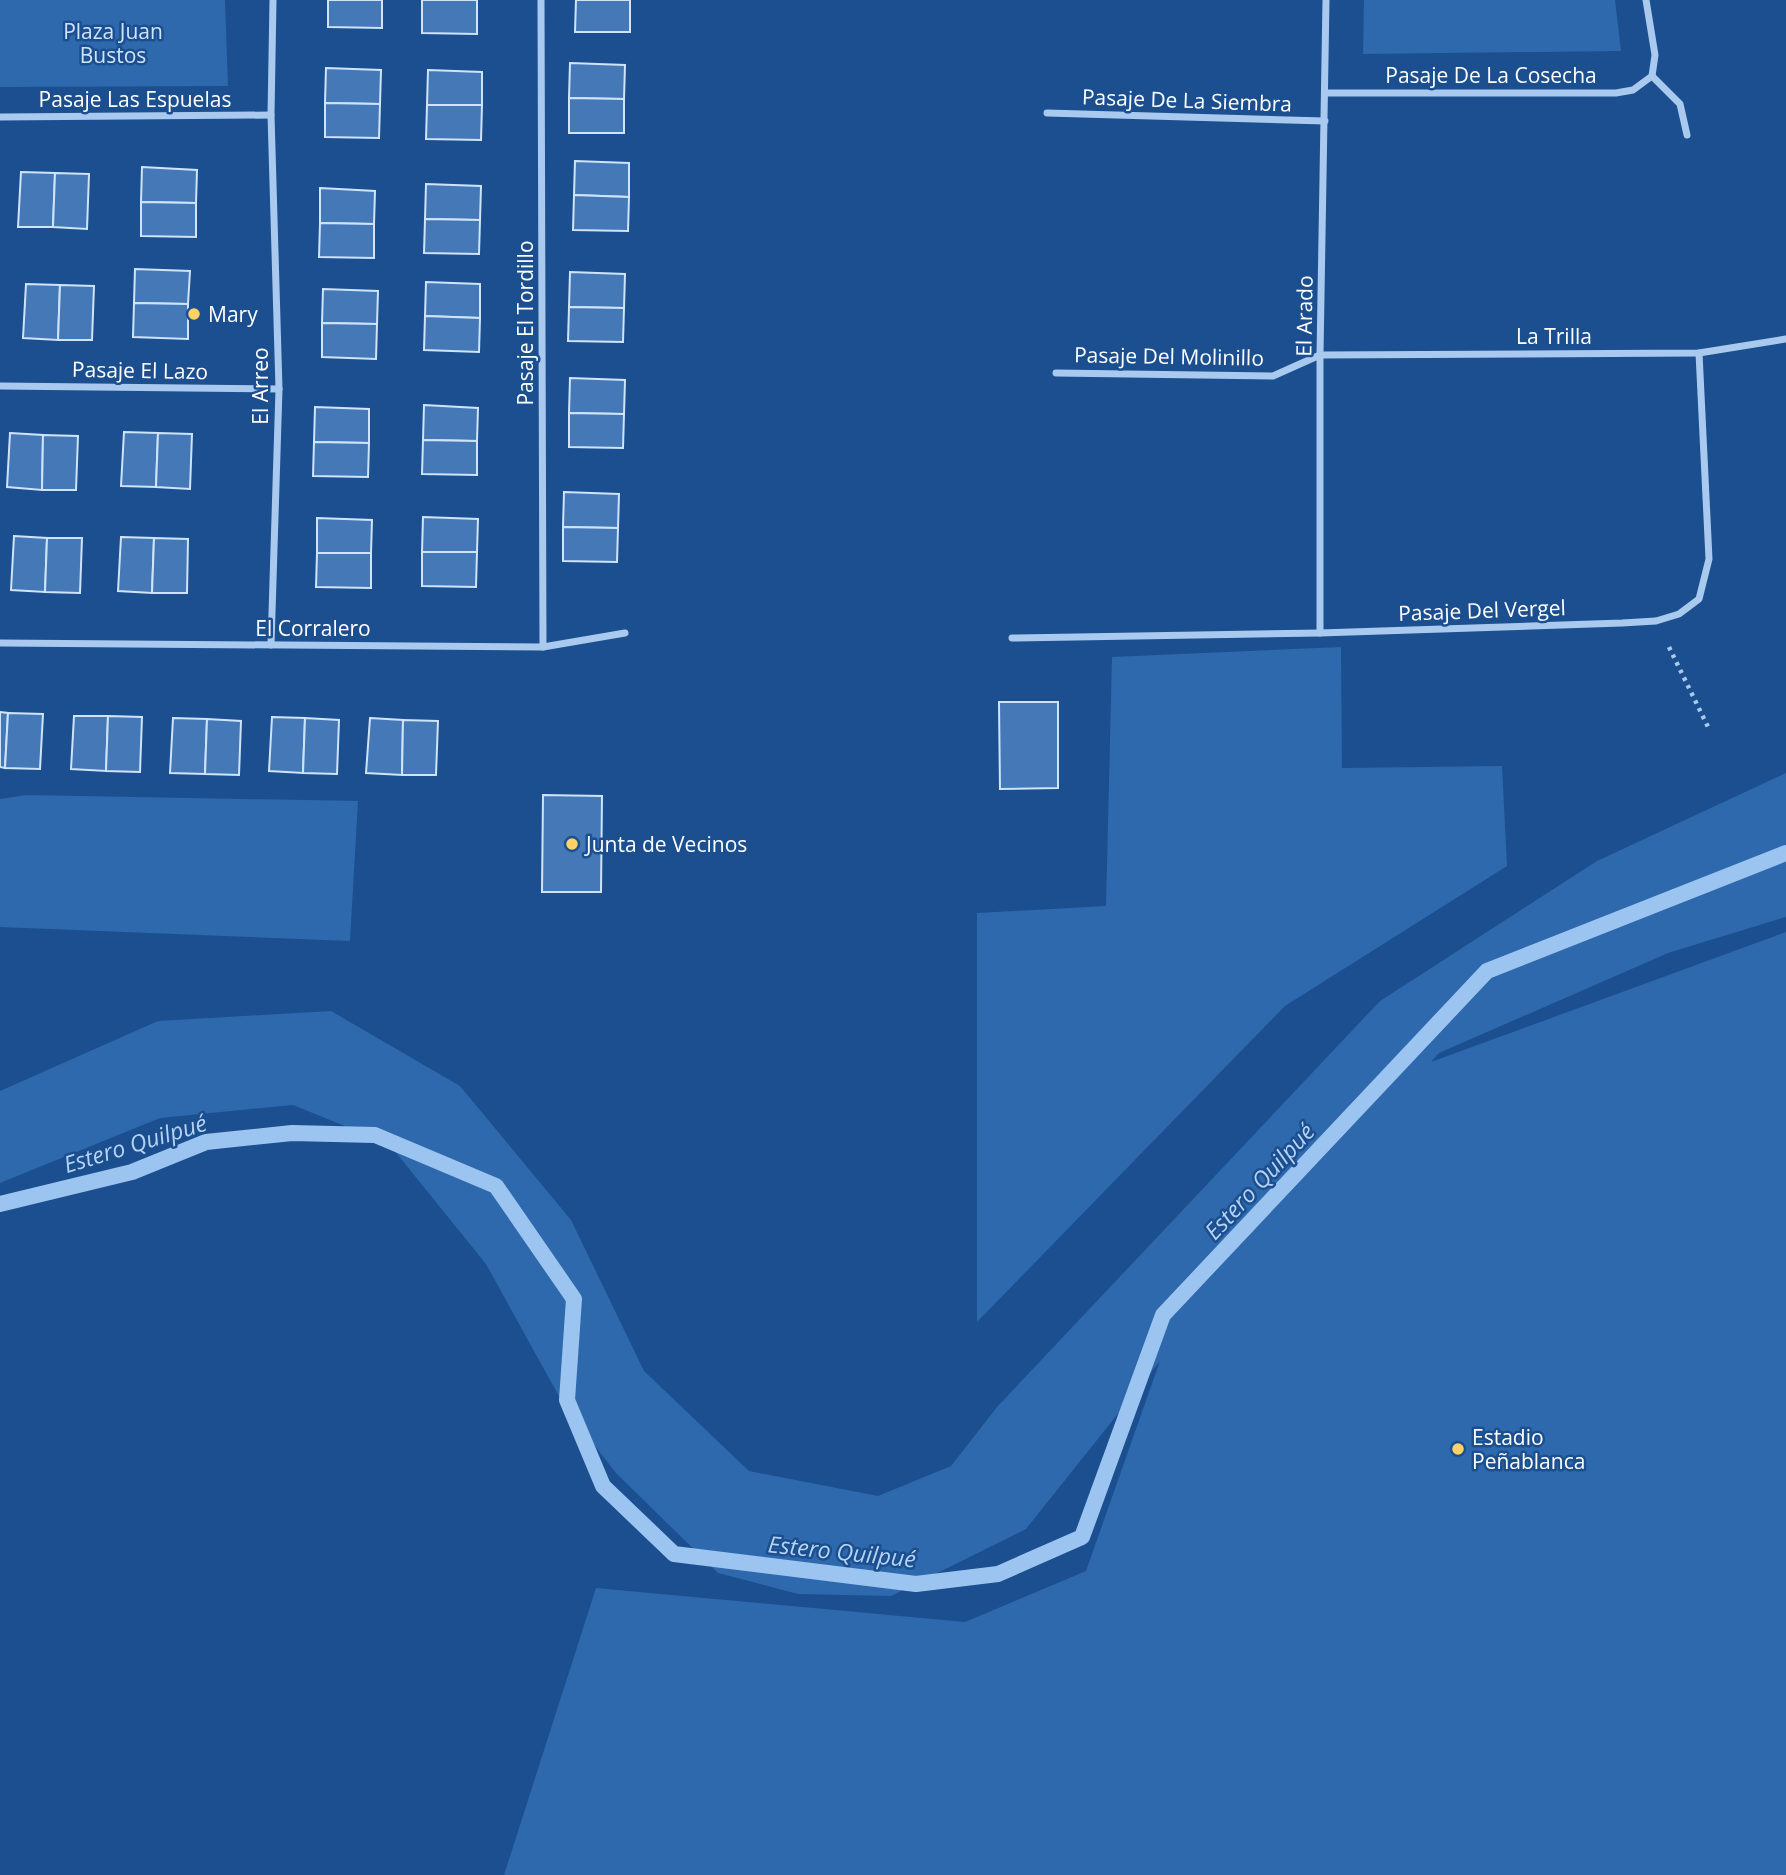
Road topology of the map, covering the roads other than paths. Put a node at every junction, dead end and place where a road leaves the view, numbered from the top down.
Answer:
1 (273, 0) edge
2 (541, 0) edge
3 (1326, 0) edge
4 (1646, 0) edge
5 (1652, 76) junction
6 (1325, 93) junction
7 (1047, 113) dead end
8 (271, 115) junction
9 (0, 117) edge
10 (1325, 121) junction
11 (1687, 135) dead end
12 (1786, 339) edge
13 (1699, 353) junction
14 (1320, 355) junction
15 (1056, 373) dead end
16 (0, 386) edge
17 (279, 390) junction
18 (625, 633) dead end
19 (1320, 633) junction
20 (1012, 638) dead end
21 (0, 643) edge
22 (271, 645) junction
23 (543, 646) junction

1 - 8 street, El Arreo
2 - 23 street, Pasaje El Tordillo
3 - 6 street, El Arado
4 - 5 street
5 - 6 street, Pasaje De La Cosecha
5 - 11 street
6 - 10 street, El Arado
7 - 10 street, Pasaje De La Siembra
8 - 9 street, Pasaje Las Espuelas
8 - 17 street, El Arreo
10 - 14 street, El Arado
12 - 13 street, La Trilla
13 - 14 street, La Trilla
13 - 19 street, Pasaje Del Vergel
14 - 15 street, Pasaje Del Molinillo
14 - 19 street, El Arado
16 - 17 street, Pasaje El Lazo
17 - 22 street, El Arreo
18 - 23 street, El Corralero
19 - 20 street, Pasaje Del Vergel
21 - 22 street, El Corralero
22 - 23 street, El Corralero

